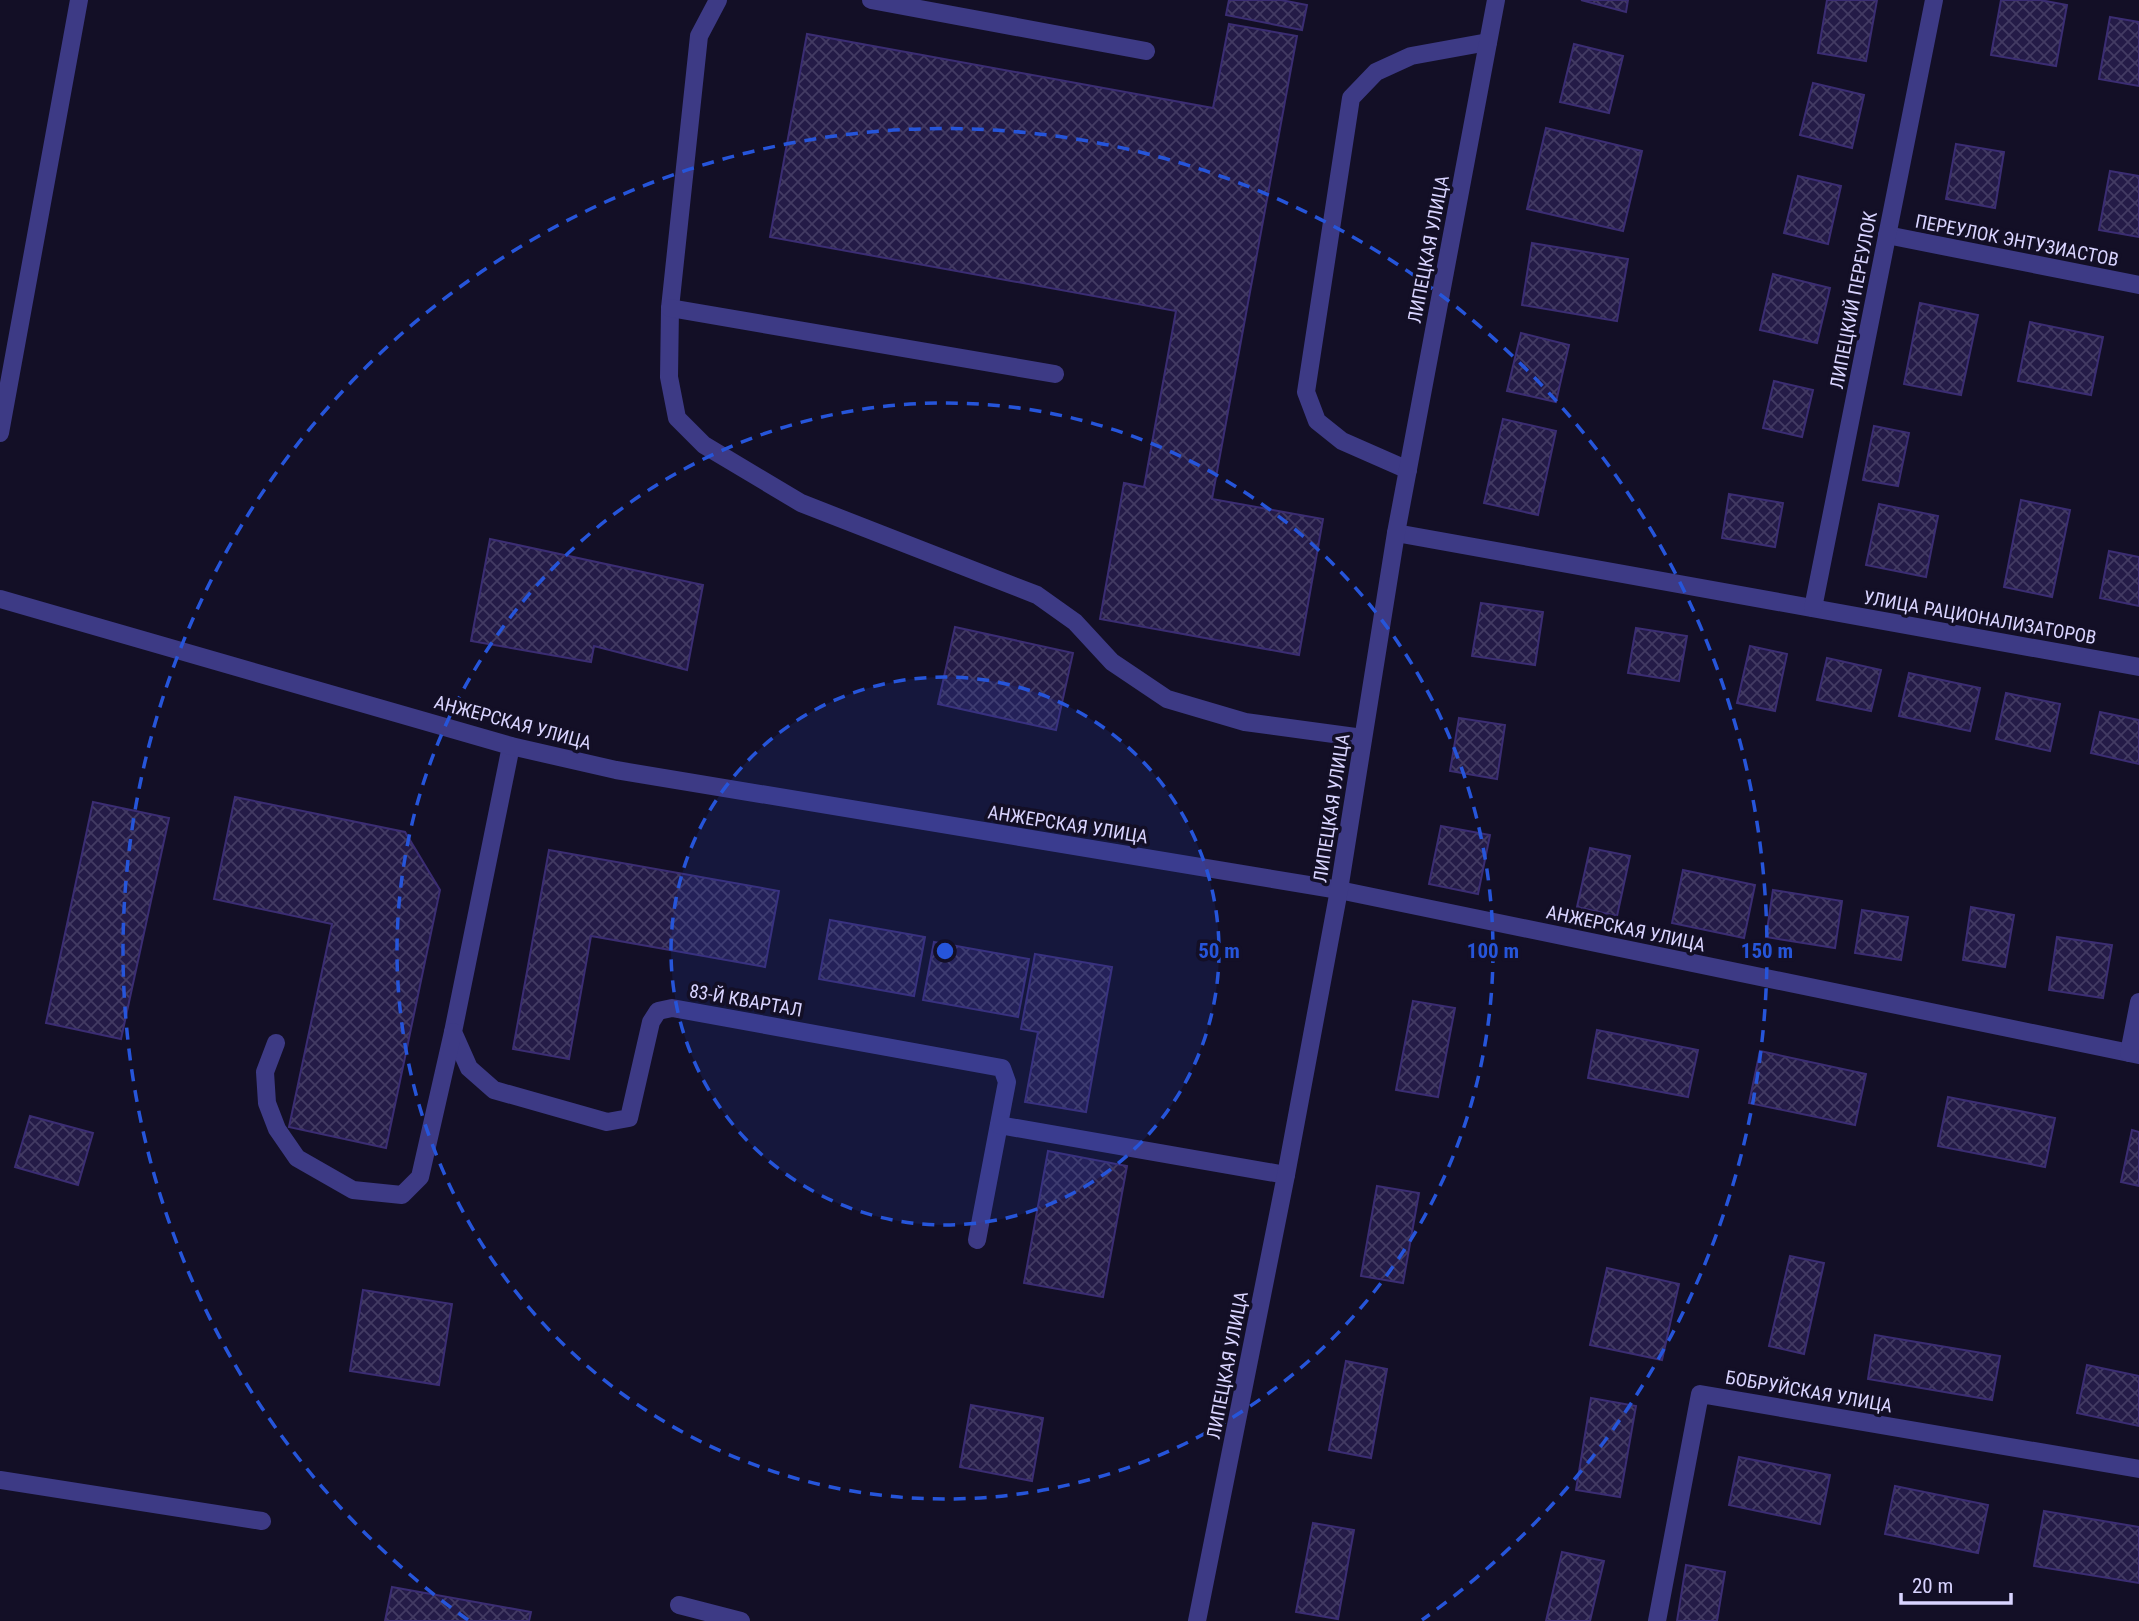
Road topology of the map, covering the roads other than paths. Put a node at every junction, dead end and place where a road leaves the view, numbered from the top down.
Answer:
1 (79, 0) edge
2 (718, 0) edge
3 (870, 0) edge
4 (1496, 0) edge
5 (1934, 0) edge
6 (1488, 42) junction
7 (1146, 51) dead end
8 (1888, 235) junction
9 (2139, 285) edge
10 (670, 308) junction
11 (1055, 374) dead end
12 (0, 433) edge
13 (1408, 470) junction
14 (1396, 533) junction
15 (0, 599) edge
16 (1813, 608) junction
17 (2139, 667) edge
18 (1363, 738) junction
19 (511, 746) junction
20 (1339, 890) junction
21 (2139, 1002) edge
22 (453, 1032) junction
23 (276, 1043) dead end
24 (2134, 1054) edge
25 (999, 1125) junction
26 (1286, 1175) junction
27 (977, 1240) dead end
28 (2139, 1469) edge
29 (0, 1480) edge
30 (262, 1521) dead end
31 (679, 1605) dead end
32 (741, 1621) edge
33 (1197, 1621) edge
34 (1657, 1621) edge

1 - 12 street
2 - 10 street
3 - 7 street
4 - 6 street, ЛИПЕЦКАЯ УЛИЦА
5 - 8 street, ЛИПЕЦКИЙ ПЕРЕУЛОК
6 - 13 street, ЛИПЕЦКАЯ УЛИЦА
6 - 13 street
8 - 9 street, ПЕРЕУЛОК ЭНТУЗИАСТОВ
8 - 16 street, ЛИПЕЦКИЙ ПЕРЕУЛОК
10 - 11 street
10 - 18 street
13 - 14 street, ЛИПЕЦКАЯ УЛИЦА
14 - 16 street, УЛИЦА РАЦИОНАЛИЗАТОРОВ
14 - 18 street, ЛИПЕЦКАЯ УЛИЦА
15 - 19 street, АНЖЕРСКАЯ УЛИЦА
16 - 17 street, УЛИЦА РАЦИОНАЛИЗАТОРОВ
18 - 20 street, ЛИПЕЦКАЯ УЛИЦА
19 - 20 street, АНЖЕРСКАЯ УЛИЦА
19 - 22 street
20 - 24 street, АНЖЕРСКАЯ УЛИЦА
20 - 26 street, ЛИПЕЦКАЯ УЛИЦА
21 - 24 street
22 - 23 street
22 - 25 street, 83-Й КВАРТАЛ
25 - 26 street
25 - 27 street, 83-Й КВАРТАЛ
26 - 33 street, ЛИПЕЦКАЯ УЛИЦА
28 - 34 street, БОБРУЙСКАЯ УЛИЦА
29 - 30 street
31 - 32 street

